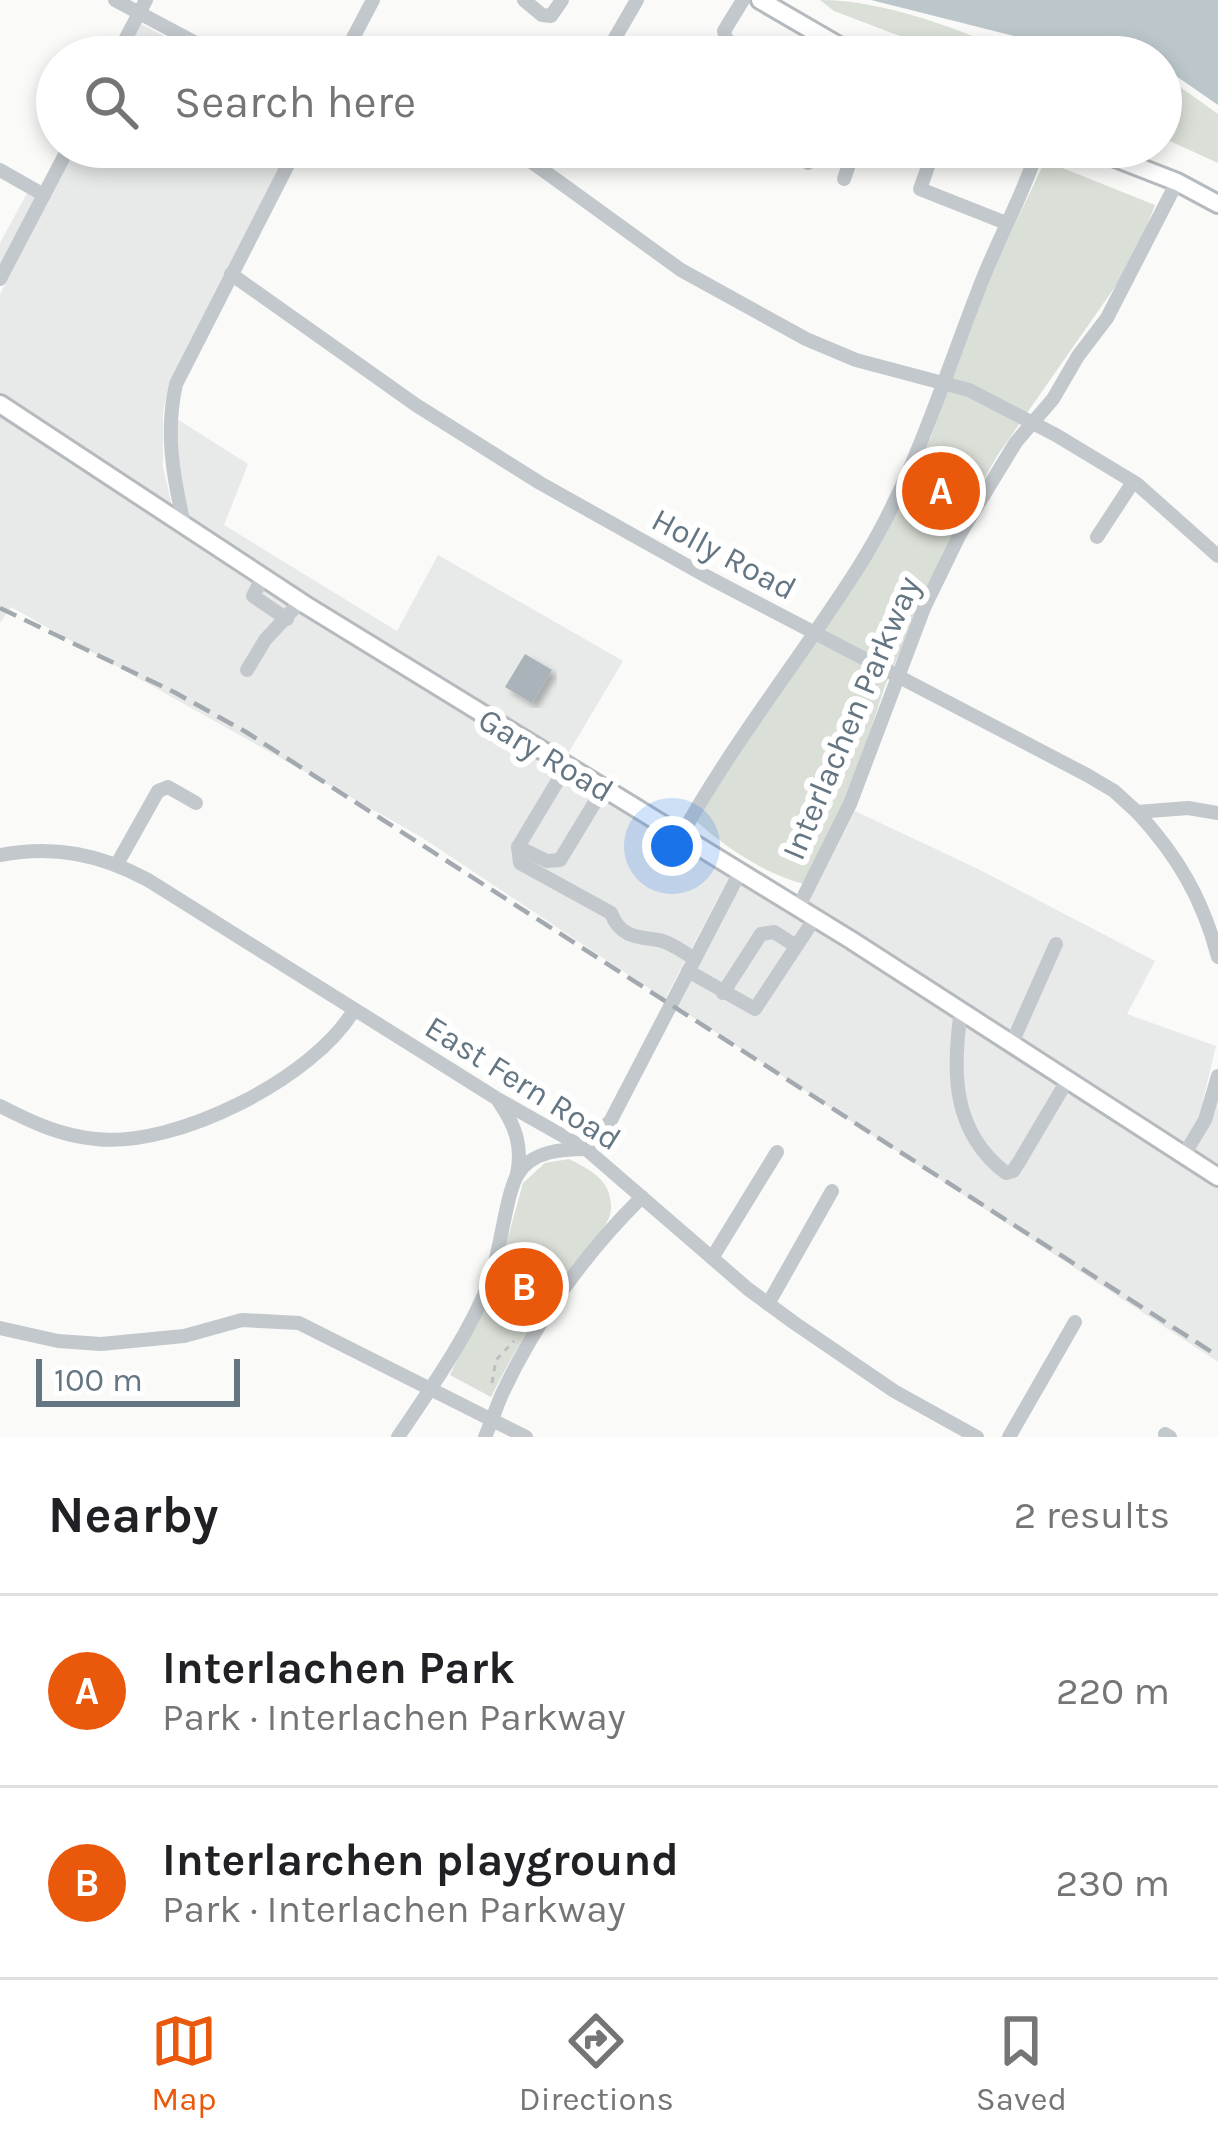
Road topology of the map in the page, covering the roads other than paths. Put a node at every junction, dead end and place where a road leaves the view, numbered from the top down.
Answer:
1 (115, 0) edge
2 (374, 0) edge
3 (524, 0) edge
4 (562, 0) edge
5 (638, 0) edge
6 (742, 0) edge
7 (760, 0) edge
8 (142, 7) edge
9 (127, 36) edge
10 (188, 36) edge
11 (355, 36) edge
12 (617, 36) edge
13 (725, 36) edge
14 (819, 36) edge
15 (58, 168) edge
16 (286, 168) edge
17 (539, 168) edge
18 (848, 168) edge
19 (928, 168) edge
20 (1029, 168) edge
21 (1142, 168) edge
22 (0, 170) edge
23 (844, 179) dead end
24 (1178, 182) junction
25 (44, 194) junction
26 (1218, 204) edge
27 (1006, 223) junction
28 (231, 274) junction
29 (0, 279) edge
30 (946, 383) junction
31 (0, 404) edge
32 (1031, 424) junction
33 (1133, 482) junction
34 (184, 524) junction
35 (1097, 537) dead end
36 (1218, 556) edge
37 (263, 577) junction
38 (300, 602) junction
39 (287, 619) junction
40 (815, 633) junction
41 (247, 670) dead end
42 (897, 675) junction
43 (566, 767) junction
44 (603, 789) junction
45 (196, 803) dead end
46 (1138, 812) junction
47 (1218, 813) edge
48 (681, 836) junction
49 (518, 847) junction
50 (3, 854) edge
51 (117, 864) junction
52 (740, 872) junction
53 (798, 908) junction
54 (815, 918) junction
55 (1056, 944) dead end
56 (796, 946) junction
57 (1218, 957) edge
58 (692, 965) junction
59 (723, 992) junction
60 (354, 1010) junction
61 (961, 1011) junction
62 (1012, 1043) junction
63 (1218, 1076) edge
64 (1068, 1079) junction
65 (496, 1098) junction
66 (0, 1106) edge
67 (586, 1149) junction
68 (777, 1152) dead end
69 (1184, 1155) junction
70 (517, 1174) junction
71 (1218, 1177) edge
72 (832, 1191) dead end
73 (643, 1197) junction
74 (712, 1258) junction
75 (768, 1304) junction
76 (1075, 1322) dead end
77 (0, 1328) edge
78 (431, 1388) junction
79 (493, 1420) junction
80 (398, 1437) edge
81 (484, 1437) edge
82 (526, 1437) edge
83 (977, 1437) edge
84 (1009, 1437) edge

1 - 8 street
2 - 11 street
3 - 4 street
5 - 12 street
6 - 13 street
7 - 14 main road
8 - 9 street
8 - 10 street
15 - 25 street
16 - 28 street
17 - 30 street
18 - 23 street
19 - 27 street
20 - 27 street, Interlachen Parkway
21 - 24 main road
22 - 25 street
24 - 26 main road
24 - 32 street, Interlachen Parkway
25 - 29 street
27 - 30 street, Interlachen Parkway
28 - 34 street
28 - 40 street, Holly Road
30 - 32 street
30 - 40 street, Interlachen Parkway
31 - 34 main road, Gary Road
32 - 33 street
32 - 42 street, Interlachen Parkway
33 - 35 street
33 - 36 street
34 - 37 main road, Gary Road
37 - 38 main road, Gary Road
37 - 39 street
38 - 39 street
38 - 43 main road, Gary Road
39 - 41 street
40 - 42 street, Holly Road
40 - 48 street, Interlachen Parkway
42 - 46 street, Holly Road
42 - 53 street, Interlachen Parkway
43 - 44 main road, Gary Road
43 - 49 street
44 - 48 main road, Gary Road
44 - 49 street
45 - 51 street
46 - 47 street
46 - 57 street, Holly Road
48 - 52 main road, Gary Road
49 - 58 street
50 - 51 street, East Fern Road
51 - 60 street, East Fern Road
52 - 53 main road, Gary Road
52 - 58 street, Interlachen Parkway
53 - 54 main road, Gary Road
54 - 56 street
54 - 61 main road, Gary Road
55 - 62 street
56 - 59 street
56 - 59 street
58 - 59 street
58 - 67 street, Interlachen Parkway
60 - 65 street, East Fern Road
60 - 66 street
61 - 62 main road, Gary Road
61 - 64 street
62 - 64 main road, Gary Road
63 - 69 street
64 - 69 main road, Gary Road
65 - 67 street, East Fern Road
65 - 70 street
67 - 70 street
67 - 73 street, East Fern Road
68 - 74 street
69 - 71 main road, Gary Road
70 - 78 street
72 - 75 street
73 - 74 street, East Fern Road
73 - 79 street
74 - 75 street, East Fern Road
75 - 83 street, East Fern Road
76 - 84 street
77 - 78 street
78 - 79 street
78 - 80 street
79 - 81 street
79 - 82 street

